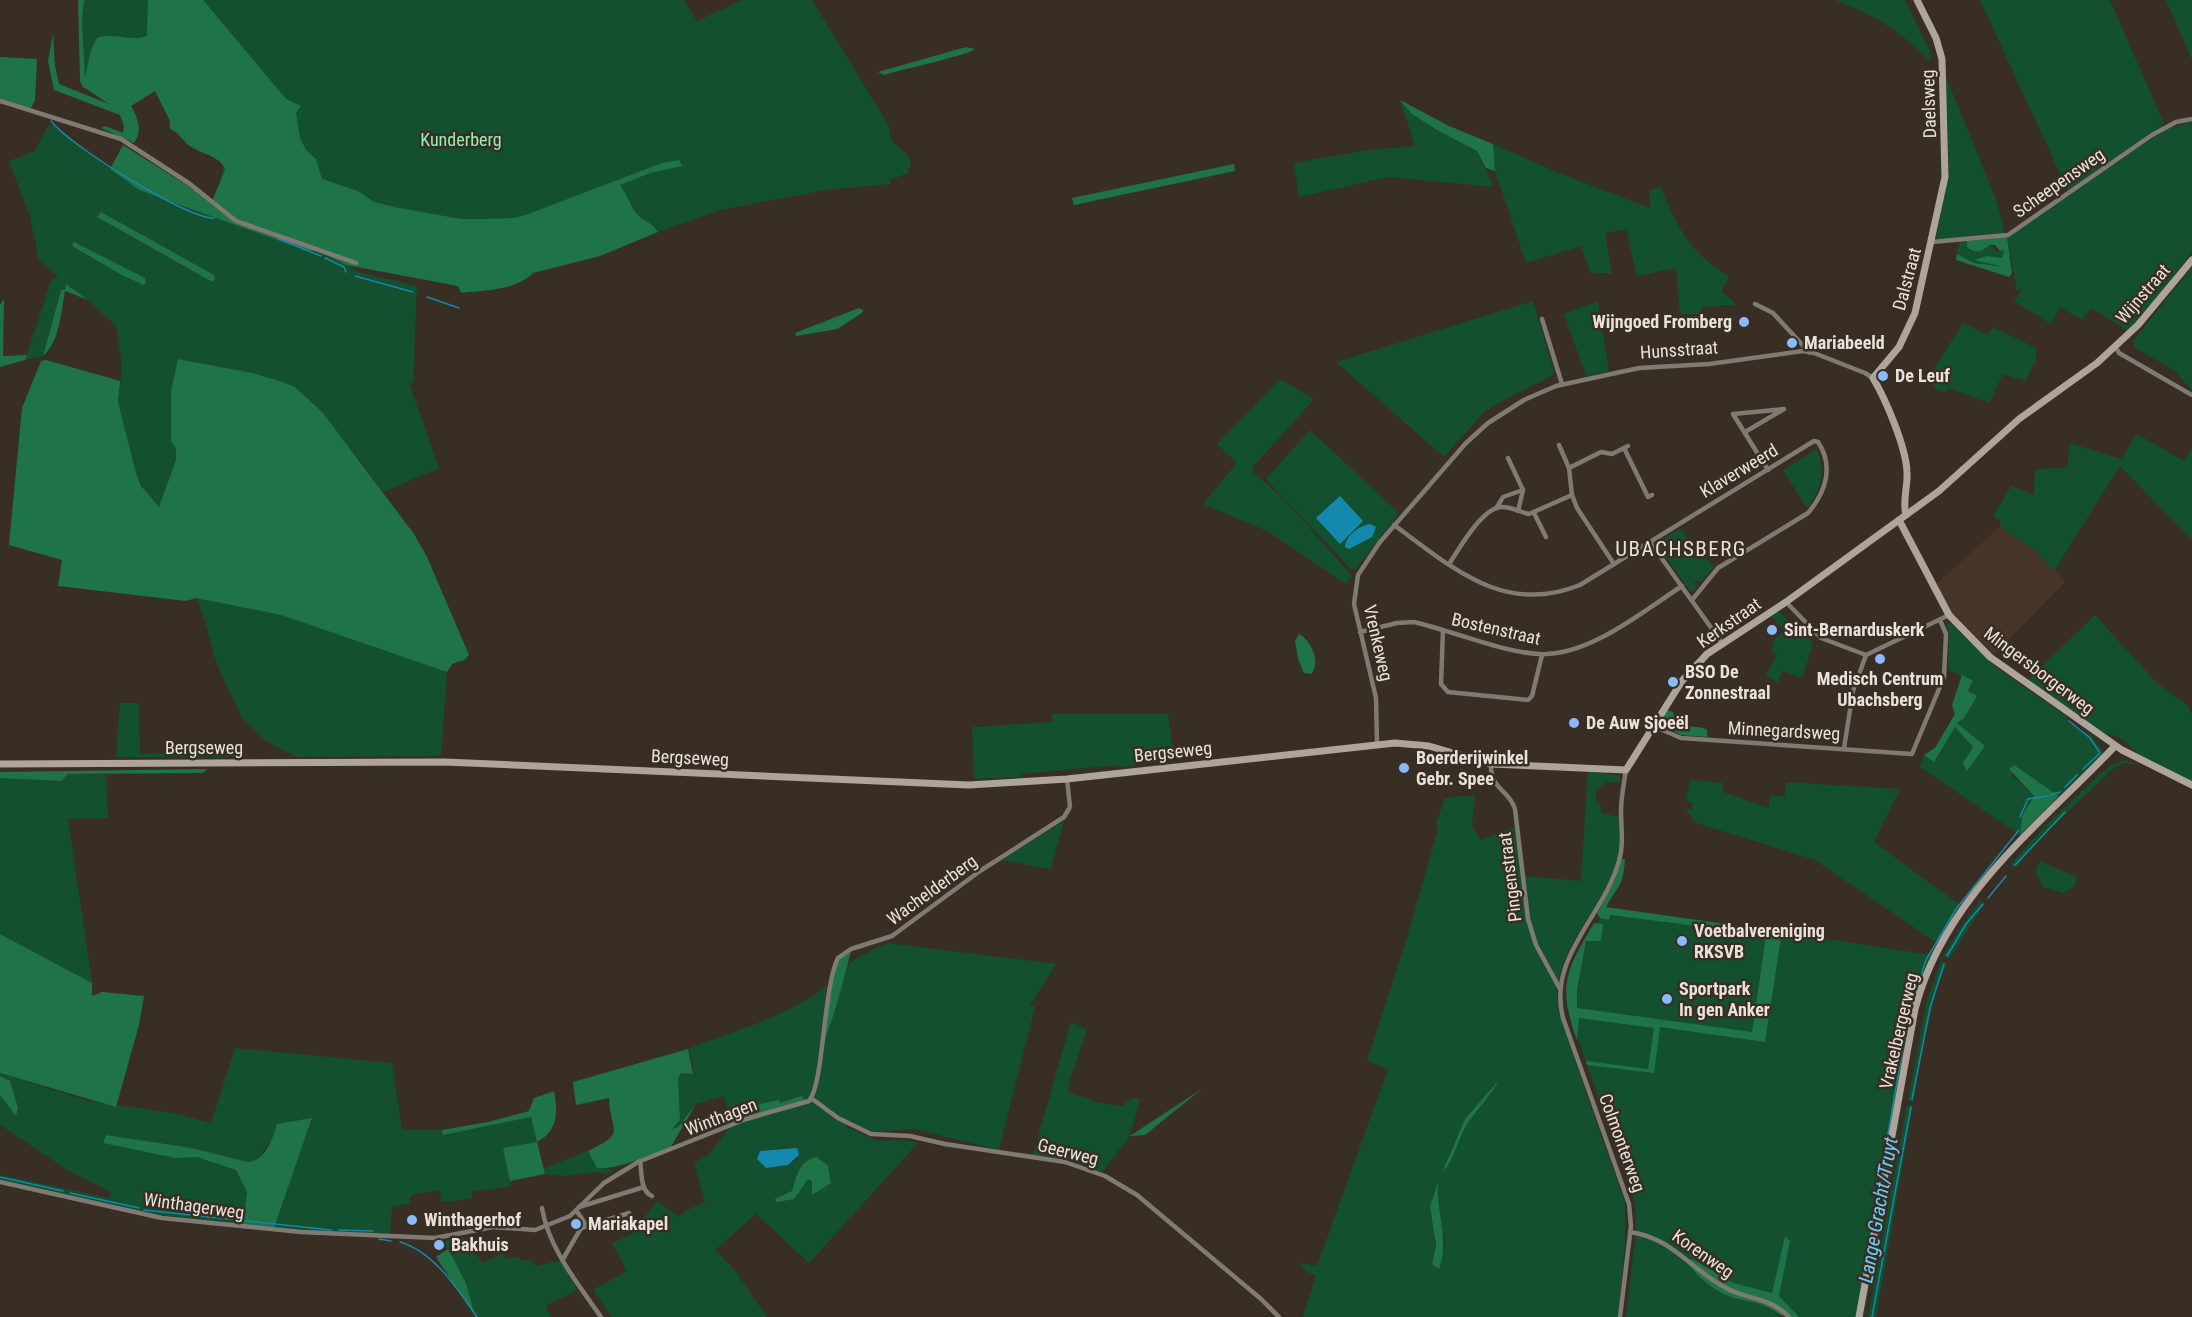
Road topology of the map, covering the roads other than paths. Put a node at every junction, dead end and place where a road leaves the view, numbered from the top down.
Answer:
1 (1917, 0) edge
2 (0, 101) edge
3 (2192, 118) edge
4 (1939, 213) joint
5 (1932, 242) junction
6 (2192, 260) edge
7 (356, 263) dead end
8 (1755, 304) dead end
9 (1542, 319) dead end
10 (2116, 348) junction
11 (1809, 352) junction
12 (1873, 378) junction
13 (1562, 384) junction
14 (2192, 395) edge
15 (1745, 432) junction
16 (1559, 445) dead end
17 (1508, 458) dead end
18 (1569, 468) junction
19 (1768, 470) junction
20 (1523, 490) junction
21 (1572, 495) junction
22 (1652, 495) dead end
23 (1497, 507) junction
24 (1518, 511) junction
25 (1534, 513) junction
26 (1906, 515) junction
27 (1899, 520) junction
28 (1394, 525) junction
29 (1546, 537) dead end
30 (1650, 542) junction
31 (1449, 564) junction
32 (1614, 564) junction
33 (1682, 586) junction
34 (1692, 600) junction
35 (1786, 602) junction
36 (1949, 615) junction
37 (1940, 620) junction
38 (1443, 630) junction
39 (1360, 632) junction
40 (1722, 643) junction
41 (1542, 655) junction
42 (1866, 655) junction
43 (1653, 726) junction
44 (1377, 744) junction
45 (2115, 746) junction
46 (1844, 748) junction
47 (0, 764) edge
48 (1491, 764) junction
49 (1626, 770) junction
50 (1067, 779) junction
51 (2192, 785) edge
52 (1560, 989) junction
53 (1575, 1051) joint
54 (811, 1098) junction
55 (640, 1161) junction
56 (0, 1182) edge
57 (644, 1187) junction
58 (652, 1196) dead end
59 (542, 1208) dead end
60 (577, 1209) junction
61 (629, 1213) dead end
62 (586, 1225) junction
63 (546, 1226) junction
64 (1630, 1232) junction
65 (386, 1235) joint
66 (563, 1259) junction
67 (600, 1317) edge
68 (1279, 1317) edge
69 (1620, 1317) edge
70 (1789, 1317) edge
71 (1859, 1317) edge

1 - 4 street, Daelsweg
2 - 7 street
3 - 5 street, Scheepensweg
4 - 5 street, Dalstraat
5 - 12 street, Dalstraat
6 - 10 street, Wijnstraat
8 - 11 street
9 - 13 street
10 - 14 street
10 - 26 street, Kerkstraat
11 - 12 street, Hunsstraat
11 - 13 street, Hunsstraat
12 - 26 street
13 - 28 street, Hunsstraat
15 - 15 street
15 - 19 street
16 - 18 street
17 - 20 street
18 - 21 street
18 - 22 street
19 - 30 street, Klaverweerd
19 - 34 street, Klaverweerd
20 - 23 street
20 - 24 street
21 - 25 street
21 - 32 street
23 - 24 street
23 - 31 street
24 - 25 street
25 - 29 street
26 - 27 street, Kerkstraat
27 - 35 street, Kerkstraat
27 - 36 street, Mingersborgerweg
28 - 31 street, Klaverweerd
28 - 39 street, Vrenkeweg
30 - 32 street, Klaverweerd
30 - 33 street
31 - 32 street, Klaverweerd
33 - 34 street
33 - 41 street, Bostenstraat
34 - 40 street
35 - 40 street, Kerkstraat
35 - 42 street
36 - 37 street
36 - 45 street, Mingersborgerweg
37 - 42 street
37 - 46 street, Minnegardsweg
38 - 39 street, Bostenstraat
38 - 41 street, Bostenstraat
38 - 41 street
39 - 44 street, Vrenkeweg
40 - 43 street, Kerkstraat
42 - 46 street
43 - 46 street, Minnegardsweg
43 - 49 street, Kerkstraat
44 - 48 street, Bergseweg
44 - 50 street, Bergseweg
45 - 51 street, Mingersborgerweg
45 - 71 street, Vrakelbergerweg
47 - 50 street, Bergseweg
48 - 49 street, Bergseweg
48 - 52 street, Pingenstraat
49 - 52 street, Kerkstraat
50 - 54 street, Wachelderberg
52 - 53 street, Kerkstraat
53 - 64 street, Colmonterweg
54 - 55 street, Winthagen
54 - 68 street, Geerweg
55 - 57 street
55 - 60 street, Winthagen
56 - 65 street, Winthagerweg
57 - 58 street
57 - 60 street, Winthagen
59 - 63 street
60 - 62 street
60 - 63 street, Winthagen
61 - 62 street
62 - 66 street
63 - 65 street, Winthagen
63 - 66 street
64 - 69 street, Colmonterweg
64 - 70 street, Korenweg
66 - 67 street

